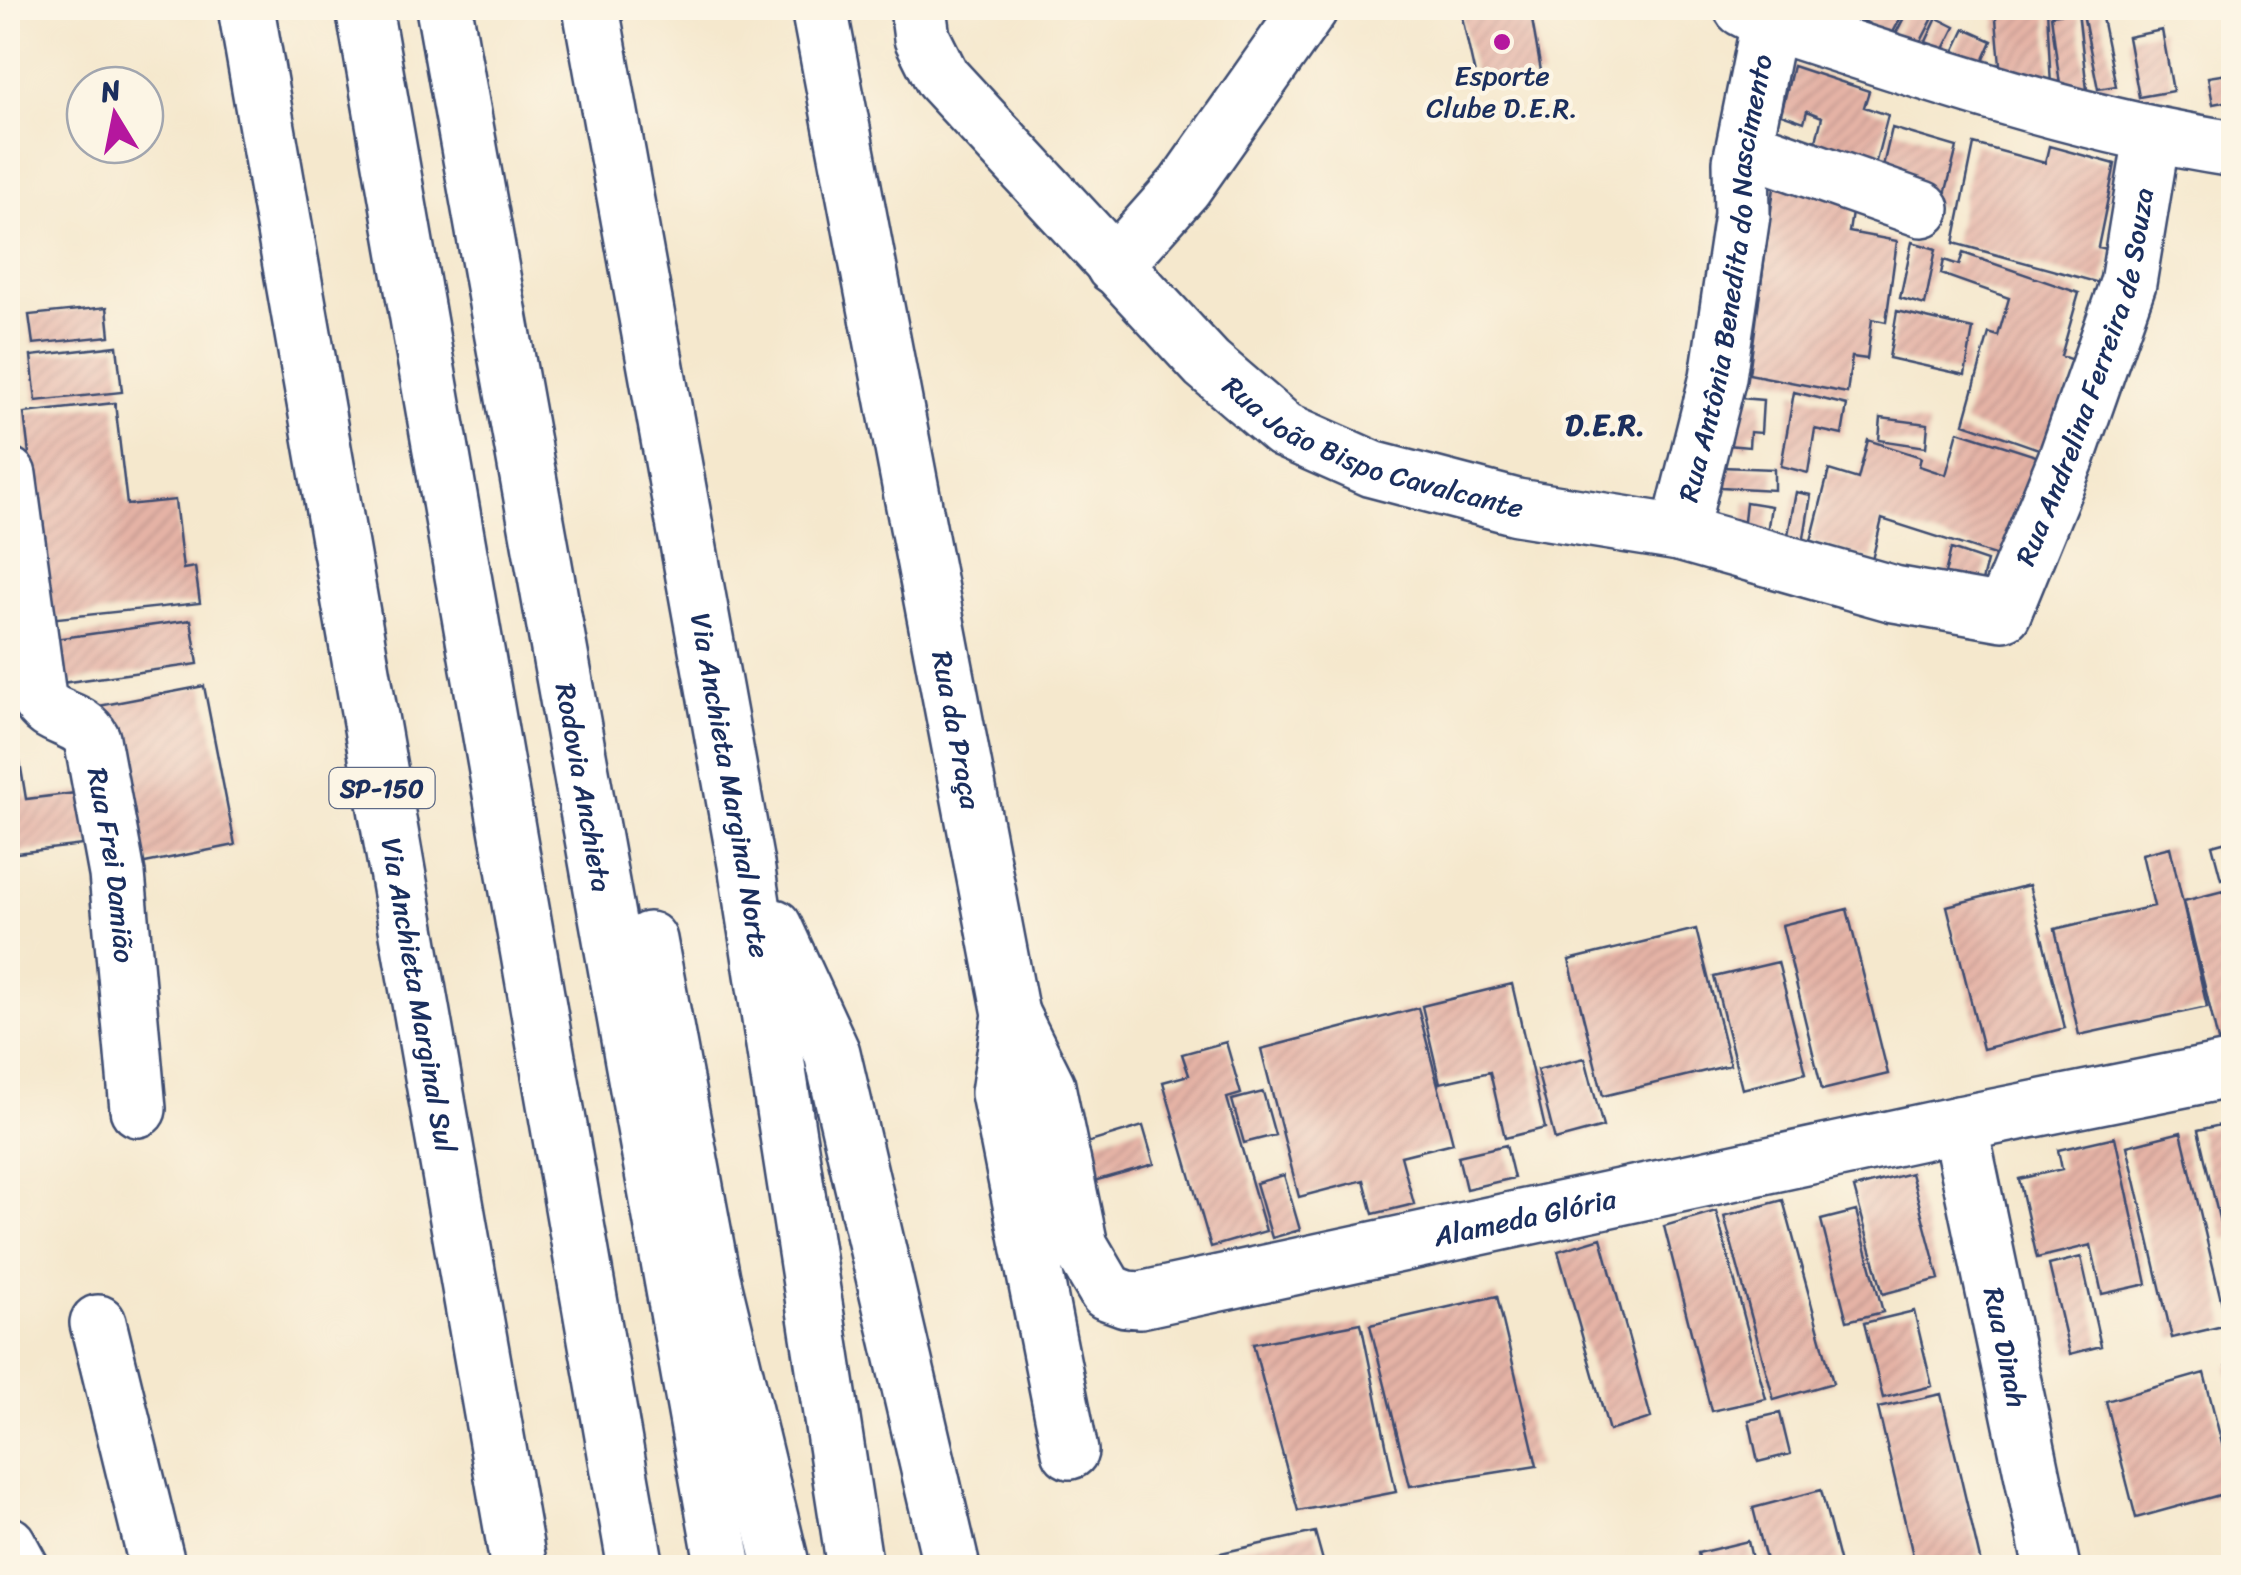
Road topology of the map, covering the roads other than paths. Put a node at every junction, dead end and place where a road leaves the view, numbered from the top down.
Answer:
1 (246, 8) edge
2 (364, 8) edge
3 (444, 8) edge
4 (591, 8) edge
5 (819, 8) edge
6 (918, 8) edge
7 (1310, 8) edge
8 (1761, 12) edge
9 (2152, 136) junction
10 (1746, 147) junction
11 (2234, 149) edge
12 (1922, 209) dead end
13 (1114, 266) junction
14 (8, 475) edge
15 (534, 525) junction
16 (1679, 533) junction
17 (2003, 613) joint
18 (746, 864) junction
19 (1011, 1014) junction
20 (2234, 1069) edge
21 (138, 1109) dead end
22 (1959, 1124) junction
23 (98, 1324) dead end
24 (1070, 1451) dead end
25 (8, 1544) edge
26 (21, 1568) edge
27 (158, 1568) edge
28 (519, 1568) edge
29 (636, 1568) edge
30 (724, 1568) edge
31 (782, 1568) edge
32 (855, 1568) edge
33 (952, 1568) edge
34 (2052, 1568) edge

1 - 28 main road, Via Anchieta Marginal Sul / SP-150
2 - 29 main road
3 - 15 main road, Rodovia Anchieta
4 - 18 main road, Via Anchieta Marginal Norte
5 - 19 main road, Rua da Praça
6 - 13 main road, Rua João Bispo Cavalcante
7 - 13 main road
8 - 9 main road
8 - 10 main road, Rua Antônia Benedita do Nascimento
9 - 11 main road
9 - 17 main road, Rua Andrelina Ferreira de Souza
10 - 12 main road
10 - 16 main road, Rua Antônia Benedita do Nascimento
13 - 16 main road, Rua João Bispo Cavalcante
14 - 21 main road, Rua Frei Damião
15 - 30 main road, Rodovia Anchieta
15 - 31 main road
16 - 17 main road, Rua João Bispo Cavalcante
18 - 32 main road, Via Anchieta Marginal Norte
18 - 33 main road
19 - 22 main road, Alameda Glória
19 - 24 main road, Rua da Praça
20 - 22 main road, Alameda Glória
22 - 34 main road, Rua Dinah
23 - 27 main road
25 - 26 main road

